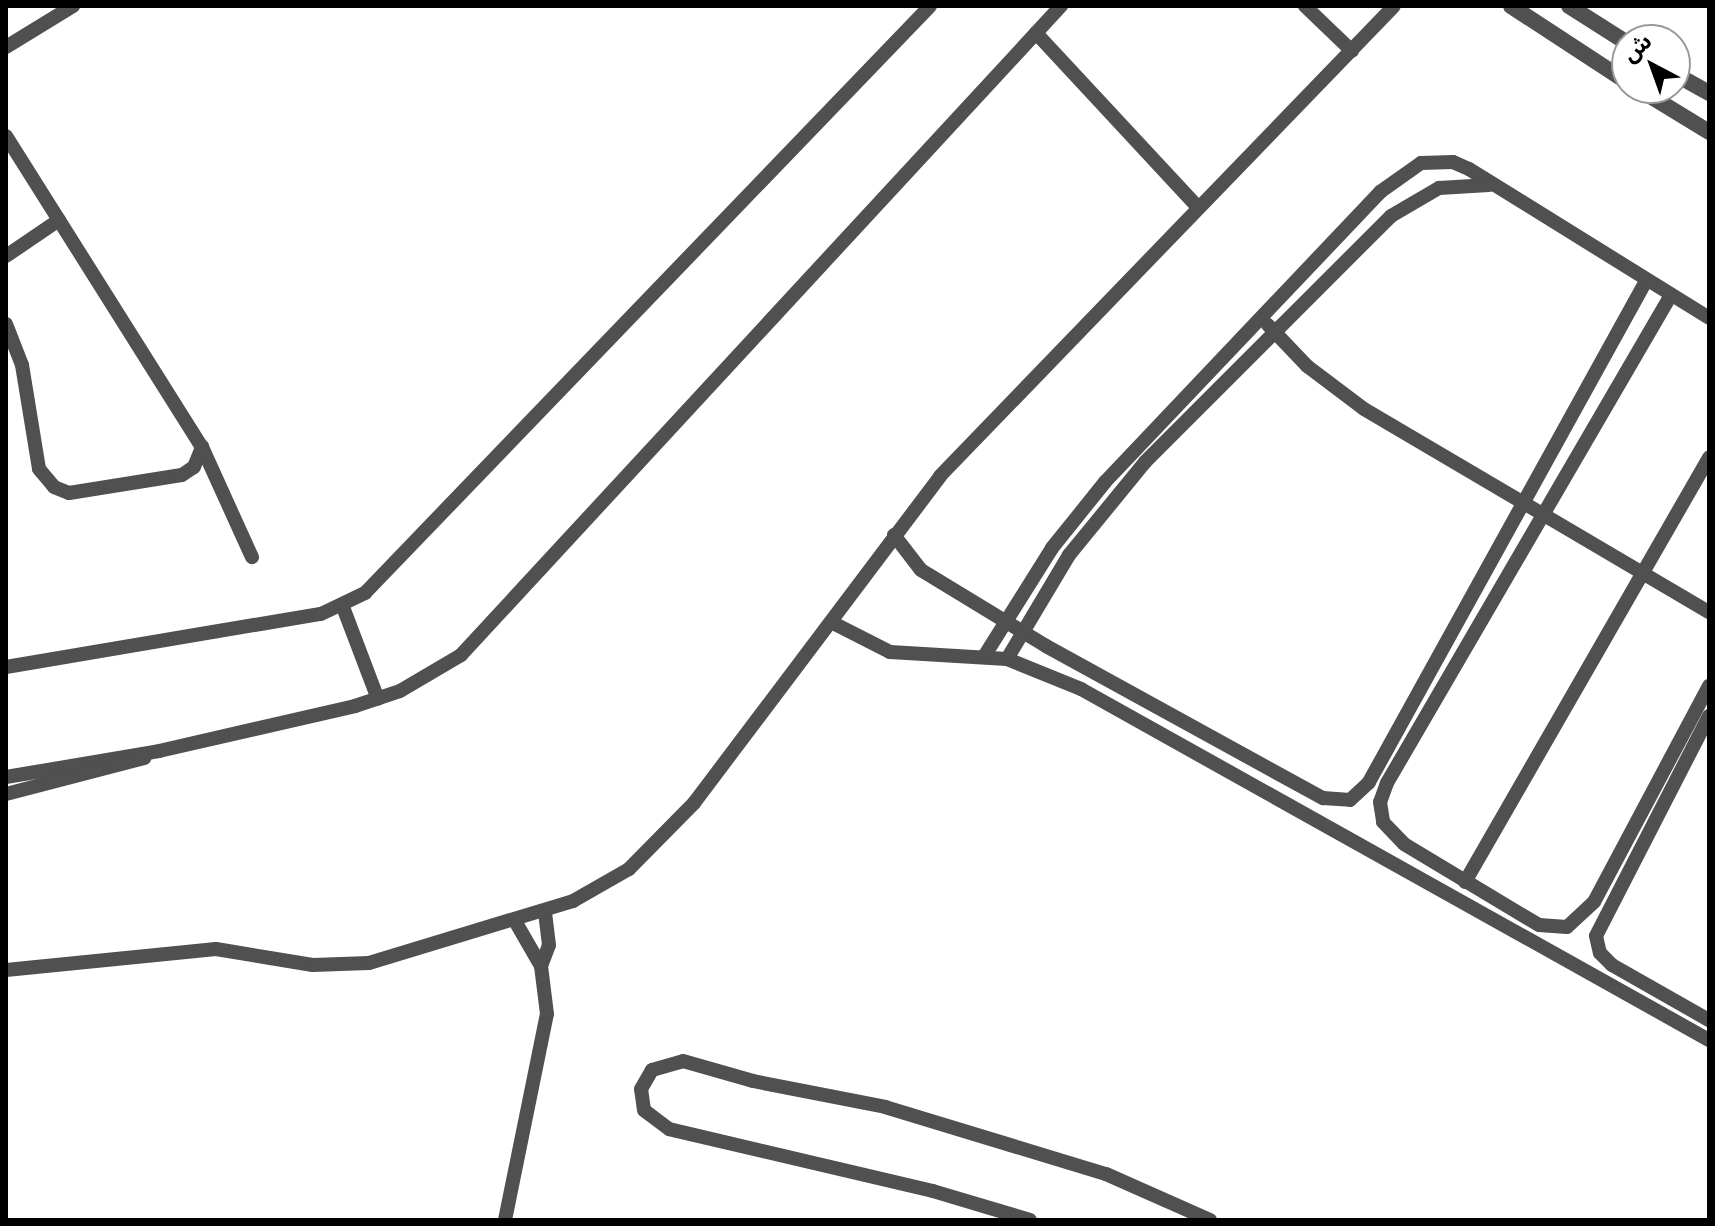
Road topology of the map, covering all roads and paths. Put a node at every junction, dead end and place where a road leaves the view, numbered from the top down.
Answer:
1 (73, 6) edge
2 (930, 6) edge
3 (1061, 6) edge
4 (1305, 6) edge
5 (1394, 6) edge
6 (1511, 6) edge
7 (1569, 6) edge
8 (1036, 33) junction
9 (1611, 33) edge
10 (6, 47) edge
11 (1352, 51) junction
12 (1611, 72) edge
13 (1691, 83) edge
14 (1709, 93) edge
15 (1663, 104) edge
16 (1709, 132) edge
17 (6, 136) edge
18 (1494, 185) junction
19 (1197, 206) junction
20 (59, 220) junction
21 (6, 256) edge
22 (1646, 281) junction
23 (1671, 295) junction
24 (1261, 316) junction
25 (1709, 318) edge
26 (6, 324) edge
27 (1274, 332) junction
28 (202, 447) junction
29 (1709, 457) edge
30 (1524, 501) junction
31 (1541, 512) junction
32 (894, 535) junction
33 (252, 557) dead end
34 (1642, 572) junction
35 (343, 607) junction
36 (1709, 612) edge
37 (1005, 622) junction
38 (833, 623) junction
39 (1022, 631) junction
40 (985, 655) junction
41 (1007, 659) junction
42 (6, 667) edge
43 (1709, 686) edge
44 (378, 699) junction
45 (1709, 716) edge
46 (69, 772) junction
47 (6, 777) edge
48 (6, 794) edge
49 (1465, 882) junction
50 (545, 911) junction
51 (515, 921) junction
52 (541, 966) junction
53 (6, 970) edge
54 (1709, 1020) edge
55 (1709, 1040) edge
56 (505, 1220) edge
57 (1030, 1220) edge
58 (1210, 1220) edge

1 - 10 street
2 - 35 street
3 - 8 street
4 - 11 street
5 - 11 street
6 - 12 street
7 - 9 street
8 - 19 street
8 - 44 street
11 - 19 street
13 - 14 street
15 - 16 street
17 - 20 street
18 - 22 street
18 - 24 street
18 - 27 street
19 - 32 street
20 - 21 street
20 - 28 street
22 - 23 street
22 - 30 street
23 - 25 street
23 - 31 street
24 - 27 street
24 - 37 street
26 - 28 street
27 - 30 street
27 - 39 street
28 - 33 street
29 - 34 street
30 - 31 street
30 - 39 street
31 - 34 street
31 - 49 street
32 - 37 street
32 - 38 street
34 - 36 street
34 - 49 street
35 - 42 street
35 - 44 street
37 - 39 street
37 - 40 street
38 - 40 street
38 - 50 street
39 - 41 street
40 - 41 street
41 - 55 street
43 - 49 street
44 - 46 street
45 - 54 street
46 - 47 street
46 - 48 street
50 - 51 street
50 - 52 street
51 - 52 street
51 - 53 street
52 - 56 street
57 - 58 street

